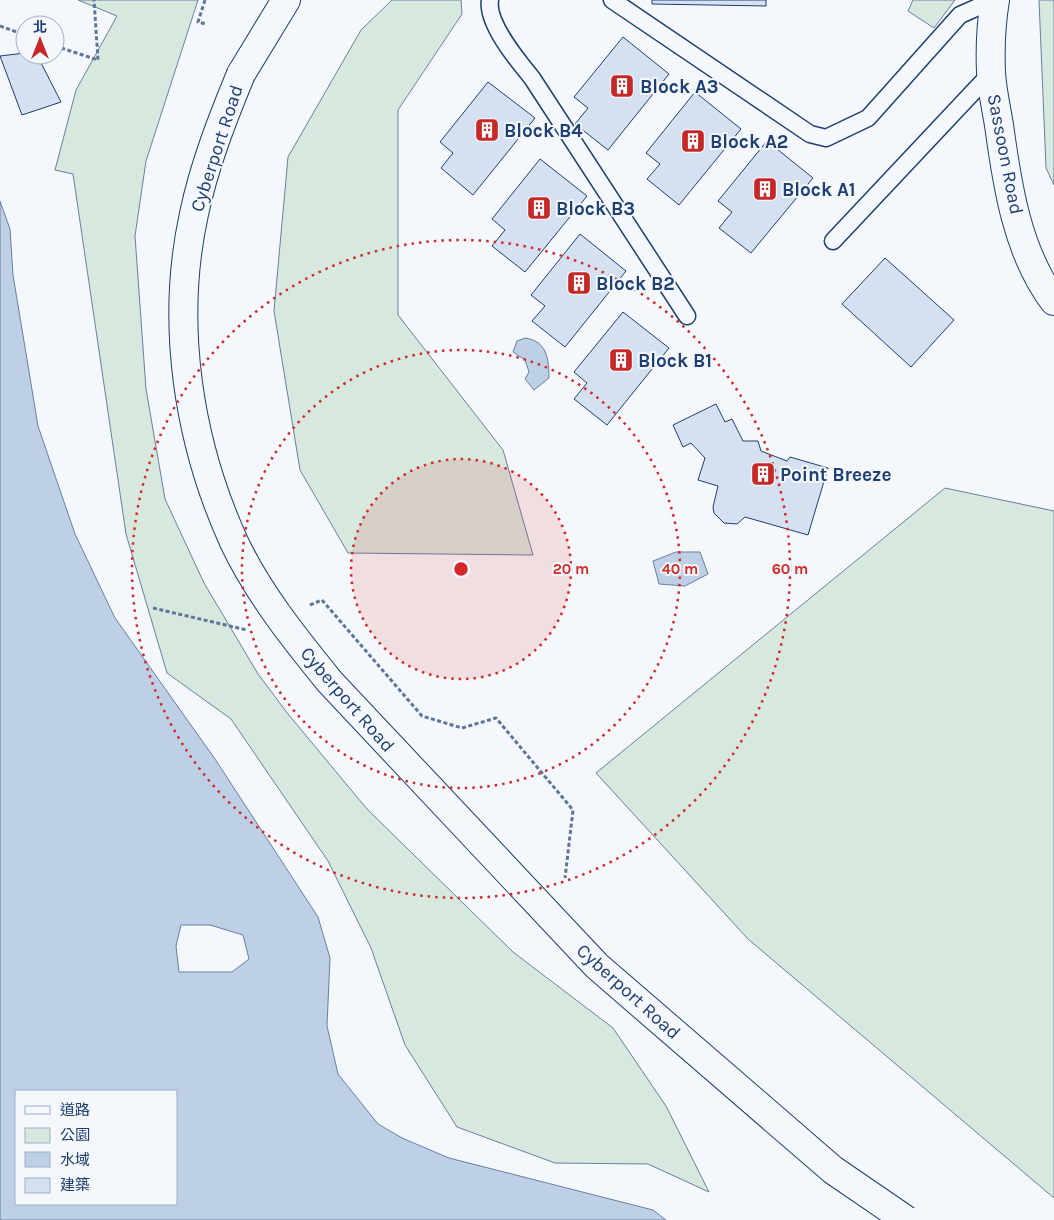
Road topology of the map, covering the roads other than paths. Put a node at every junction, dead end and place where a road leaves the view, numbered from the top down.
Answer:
1 (286, 0) edge
2 (490, 0) edge
3 (612, 0) edge
4 (994, 0) edge
5 (991, 73) junction
6 (833, 241) dead end
7 (1054, 301) edge
8 (687, 316) dead end
9 (906, 1220) edge

1 - 9 street, Cyberport Road, bridge
2 - 8 lane
3 - 4 lane
4 - 5 street, Sassoon Road
5 - 6 lane
5 - 7 street, Sassoon Road

